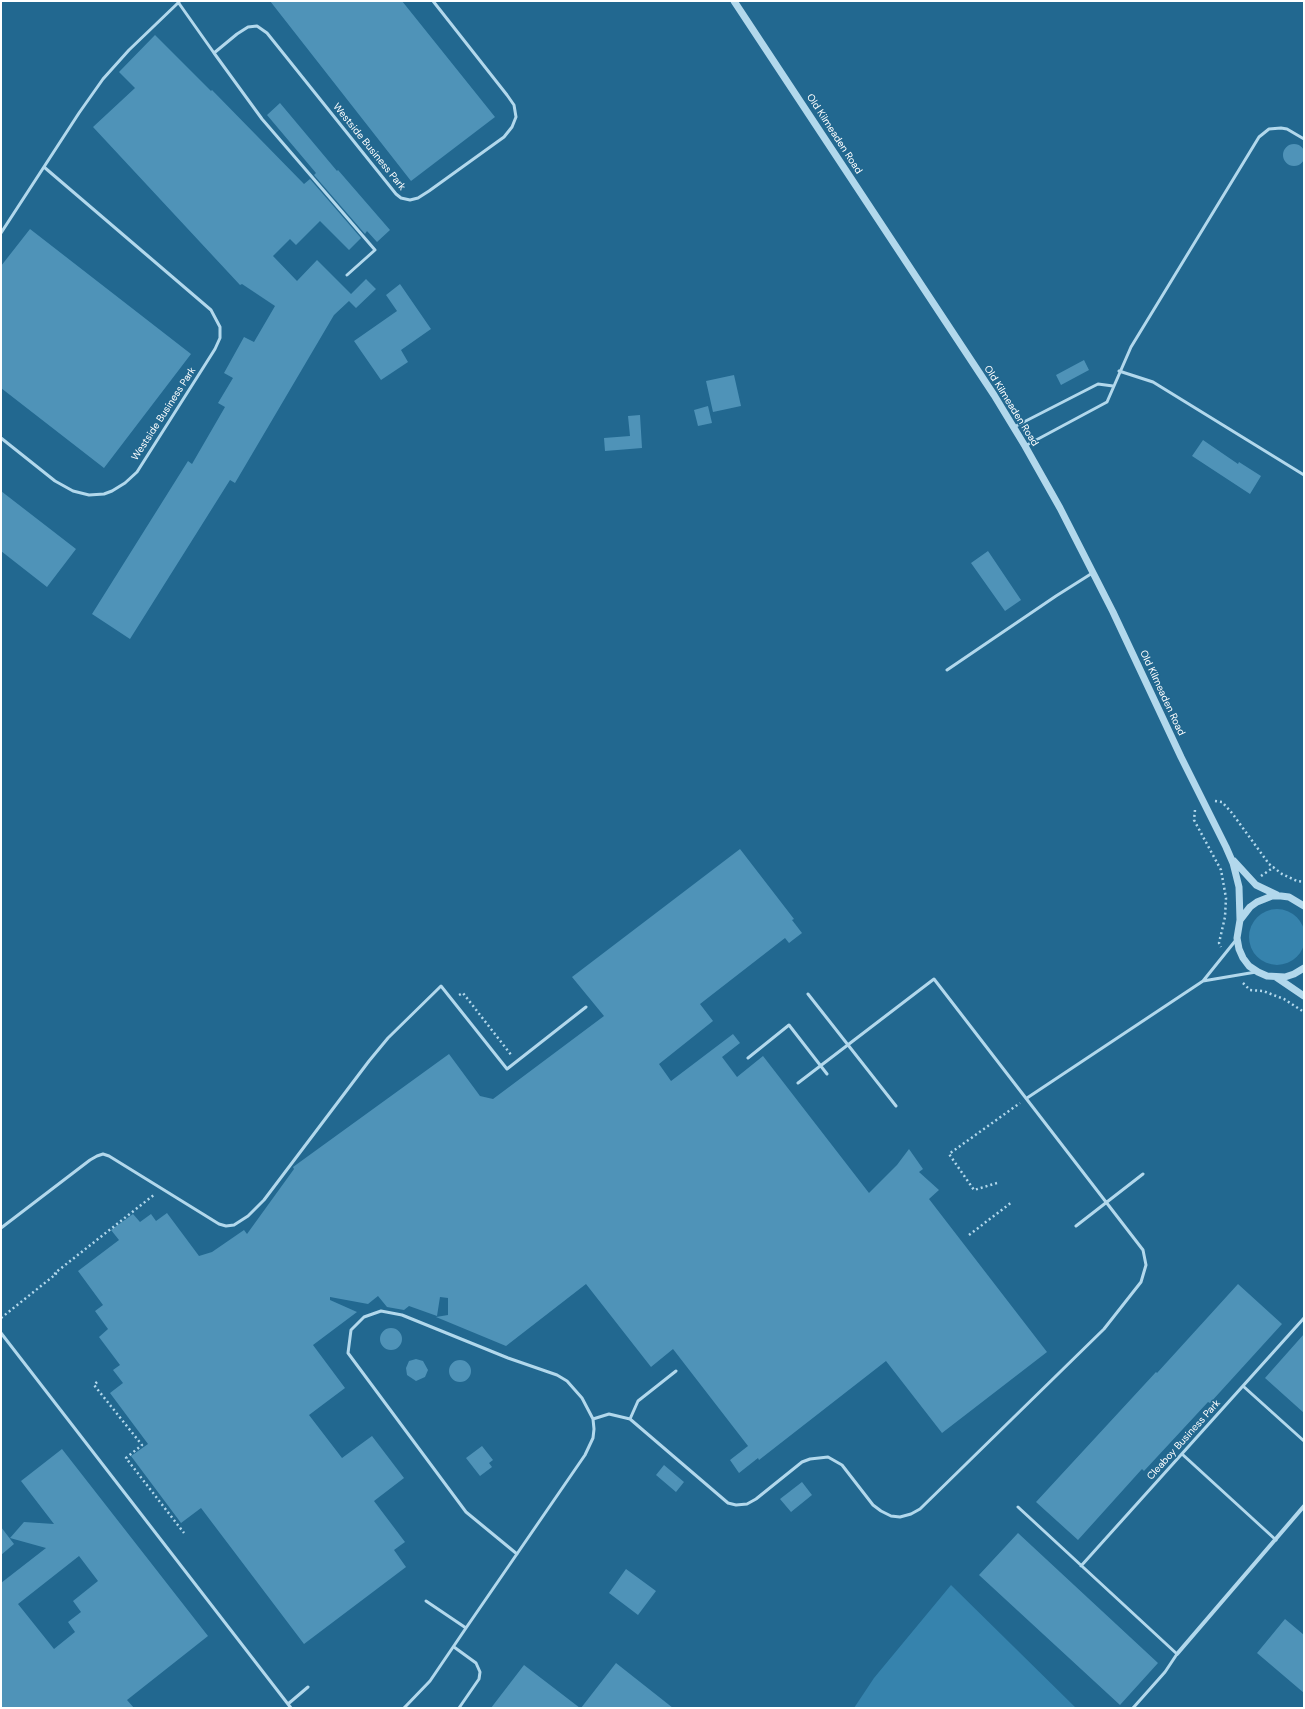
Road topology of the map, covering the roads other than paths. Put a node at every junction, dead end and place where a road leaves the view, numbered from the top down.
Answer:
1 (433, 1) edge
2 (734, 1) edge
3 (179, 2) edge
4 (214, 53) junction
5 (1304, 139) edge
6 (44, 167) junction
7 (1, 233) edge
8 (347, 275) dead end
9 (1119, 372) junction
10 (1113, 386) junction
11 (1014, 427) junction
12 (1, 438) edge
13 (1025, 446) junction
14 (1304, 475) edge
15 (1094, 572) junction
16 (947, 670) dead end
17 (1226, 847) junction
18 (1281, 896) junction
19 (1289, 898) junction
20 (1304, 902) edge
21 (1304, 906) edge
22 (1240, 920) junction
23 (1237, 938) junction
24 (1304, 968) edge
25 (1258, 972) junction
26 (1276, 978) junction
27 (1203, 981) junction
28 (808, 994) dead end
29 (1304, 996) edge
30 (586, 1006) dead end
31 (848, 1045) junction
32 (748, 1058) dead end
33 (820, 1066) junction
34 (827, 1074) dead end
35 (798, 1083) dead end
36 (1027, 1098) junction
37 (896, 1106) dead end
38 (1144, 1174) dead end
39 (1106, 1203) junction
40 (1076, 1226) dead end
41 (1, 1228) edge
42 (1304, 1318) edge
43 (1, 1333) edge
44 (676, 1371) dead end
45 (1243, 1386) junction
46 (592, 1419) junction
47 (630, 1419) junction
48 (1304, 1441) edge
49 (1182, 1454) junction
50 (1304, 1506) edge
51 (1018, 1507) dead end
52 (1276, 1540) junction
53 (517, 1554) junction
54 (1081, 1566) junction
55 (426, 1601) dead end
56 (466, 1628) junction
57 (454, 1646) junction
58 (1177, 1654) junction
59 (308, 1687) dead end
60 (288, 1704) junction
61 (291, 1708) edge
62 (404, 1708) edge
63 (459, 1708) edge
64 (1133, 1708) edge

1 - 4 lane, Westside Business Park
2 - 11 street, Old Kilmeaden Road
3 - 4 lane
3 - 6 lane
4 - 8 lane
5 - 9 lane
6 - 7 lane
6 - 12 lane, Westside Business Park
9 - 10 lane
9 - 14 lane
10 - 11 lane
10 - 13 lane
11 - 13 street, Old Kilmeaden Road
13 - 15 street, Old Kilmeaden Road
15 - 16 lane
15 - 17 street, Old Kilmeaden Road
17 - 18 street, Old Kilmeaden Road
17 - 22 street, Old Kilmeaden Road
18 - 19 street, Old Kilmeaden Road
18 - 22 street
19 - 20 street
19 - 21 street
22 - 23 street, Old Kilmeaden Road
23 - 25 street
23 - 27 lane
24 - 26 street
25 - 26 street
25 - 27 lane
26 - 29 street
27 - 36 lane
28 - 31 lane
30 - 41 lane
31 - 33 lane
31 - 36 lane
31 - 37 lane
32 - 33 lane
33 - 34 lane
33 - 35 lane
36 - 39 lane
38 - 39 lane
39 - 40 lane
39 - 47 lane
42 - 45 lane, Cleaboy Business Park
43 - 60 lane
44 - 47 lane
45 - 48 lane
45 - 49 lane, Cleaboy Business Park
46 - 47 lane
46 - 53 lane
46 - 53 lane
49 - 52 lane
49 - 54 lane, Cleaboy Business Park
50 - 52 street
51 - 54 lane
52 - 58 street
53 - 56 lane
54 - 58 lane
55 - 56 lane
56 - 57 lane
57 - 62 lane
57 - 63 lane
58 - 64 lane
59 - 60 lane
60 - 61 lane

